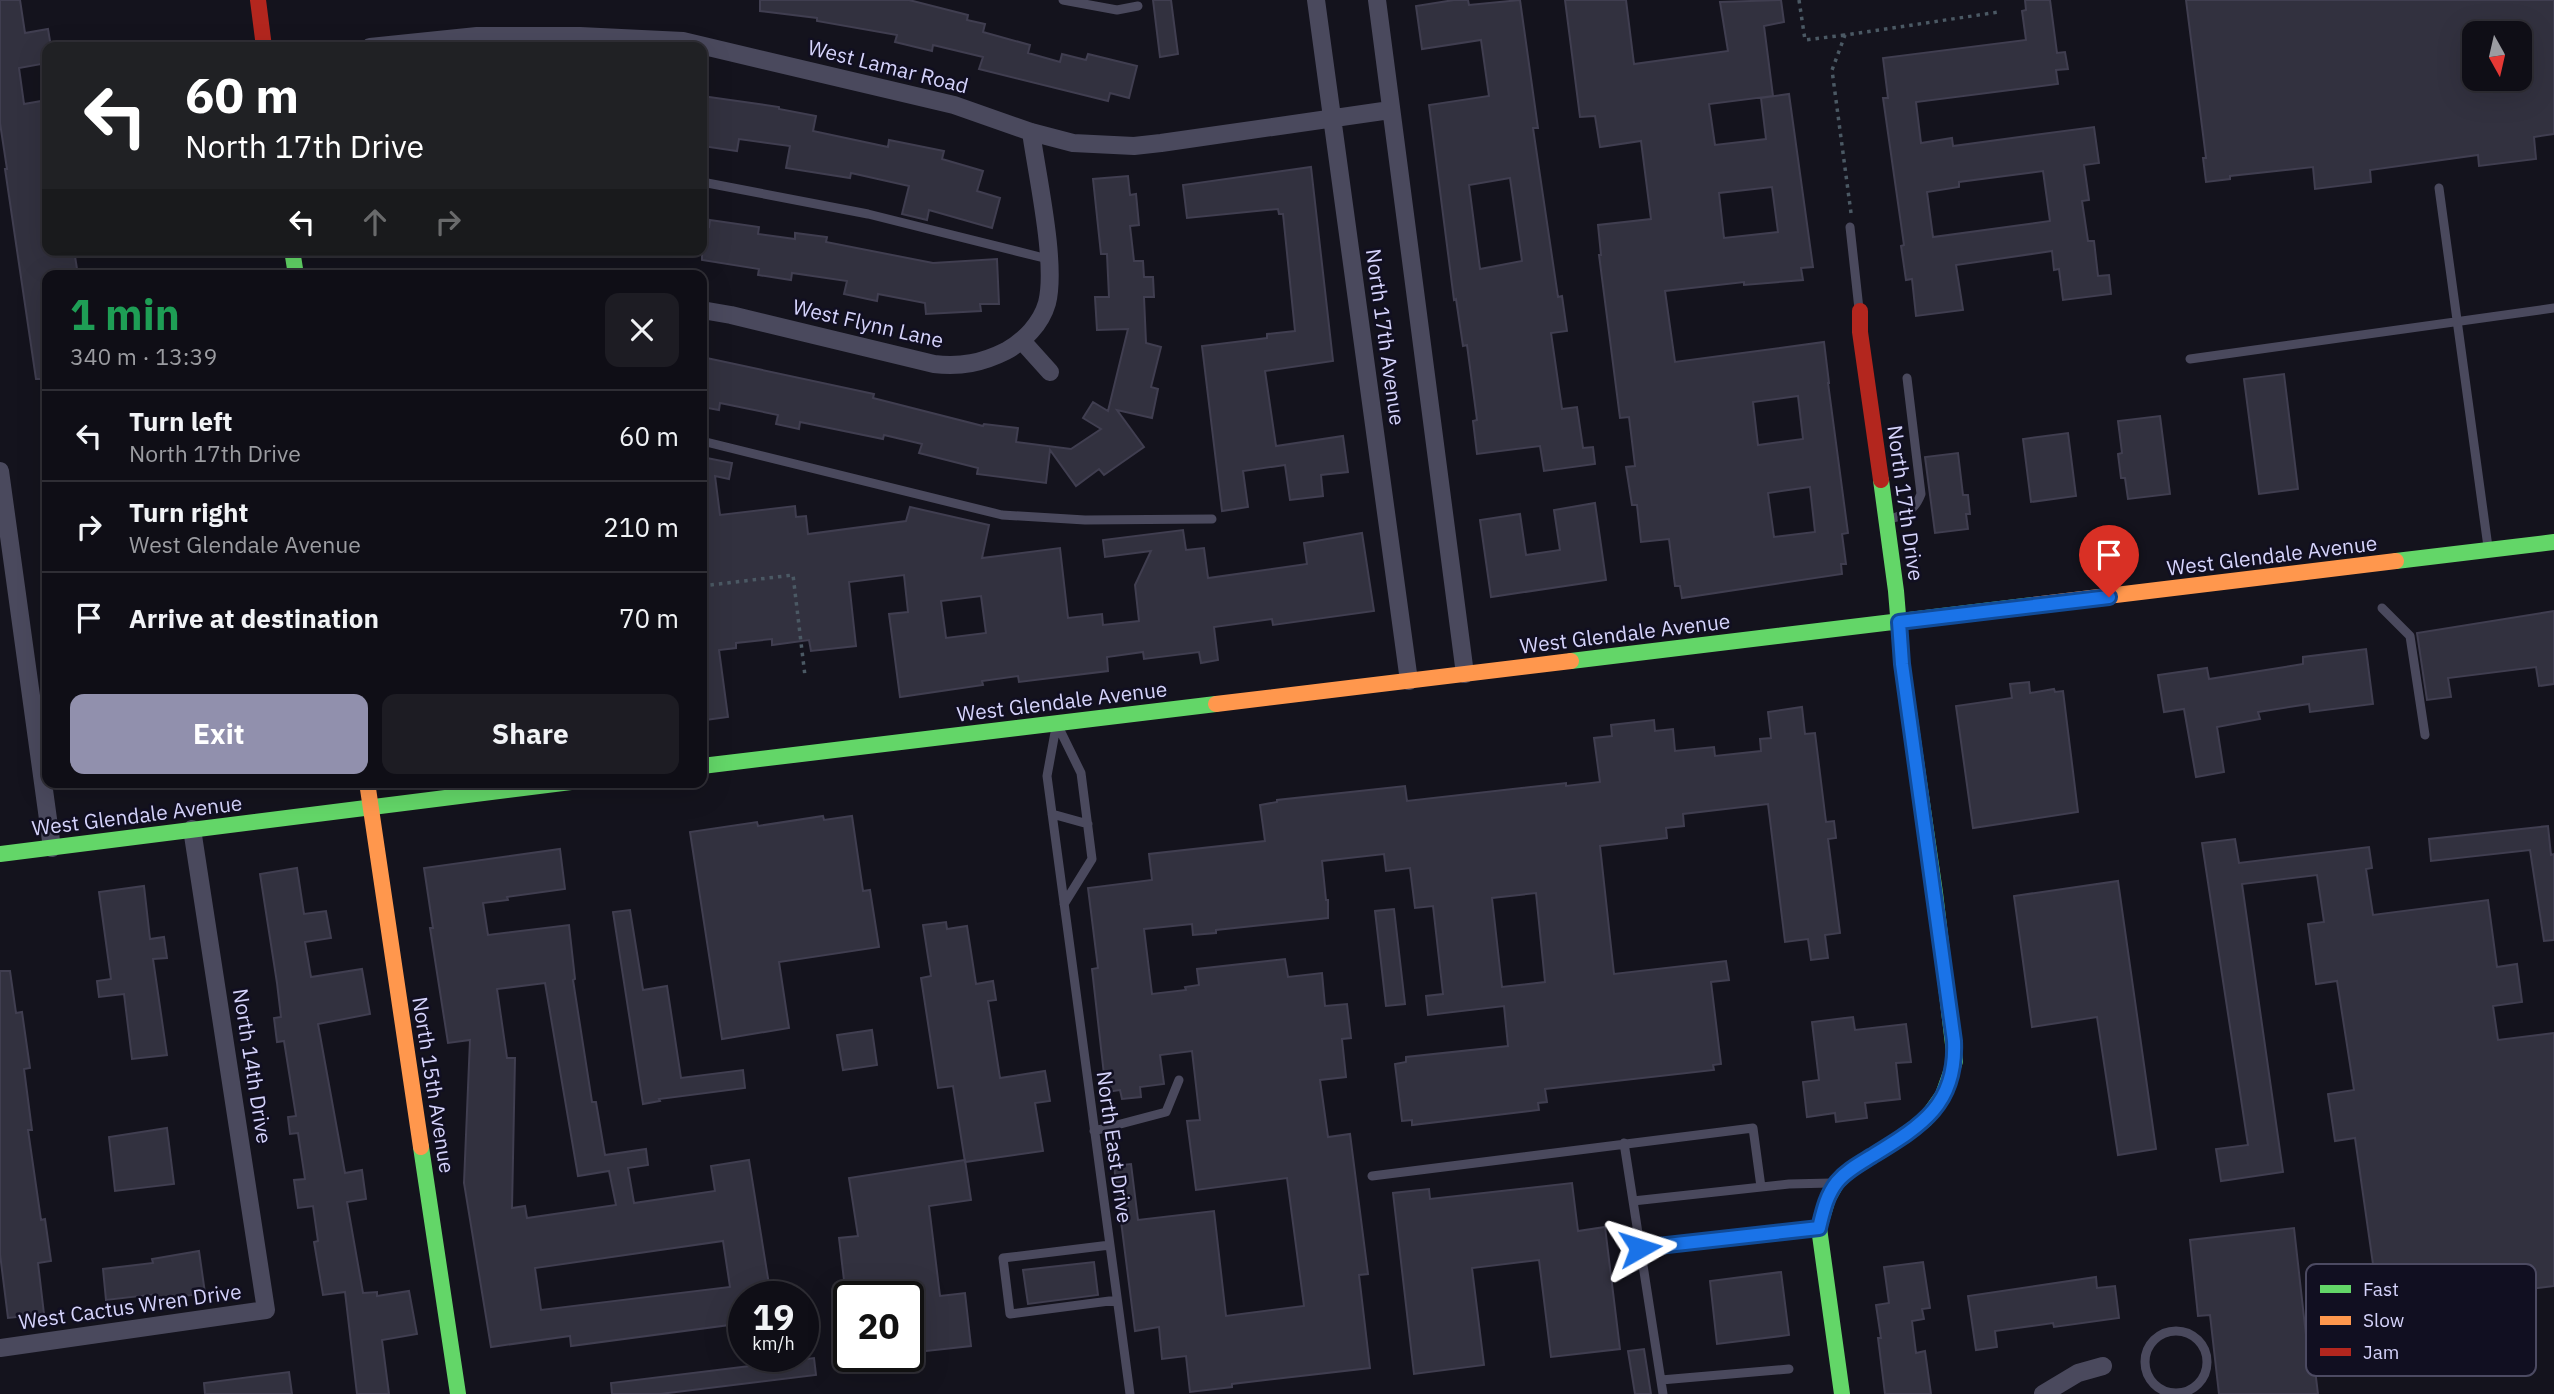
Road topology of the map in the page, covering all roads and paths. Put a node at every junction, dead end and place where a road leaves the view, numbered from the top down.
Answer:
1 (258, 0) edge
2 (1063, 0) edge
3 (1316, 0) edge
4 (1377, 0) edge
5 (1799, 0) edge
6 (1138, 6) dead end
7 (1999, 12) dead end
8 (1845, 35) junction
9 (263, 42) edge
10 (419, 42) edge
11 (687, 42) edge
12 (707, 47) edge
13 (1390, 110) junction
14 (1332, 118) junction
15 (1031, 132) junction
16 (707, 183) edge
17 (2439, 188) dead end
18 (1851, 225) joint
19 (1048, 259) junction
20 (2554, 308) edge
21 (707, 311) edge
22 (1860, 311) joint
23 (2458, 321) junction
24 (1023, 342) junction
25 (2190, 359) dead end
26 (1051, 372) dead end
27 (1907, 378) dead end
28 (707, 443) edge
29 (0, 471) edge
30 (1212, 519) dead end
31 (1887, 520) junction
32 (2554, 542) edge
33 (2488, 550) junction
34 (707, 585) edge
35 (2382, 608) dead end
36 (1899, 622) junction
37 (1465, 674) junction
38 (805, 676) dead end
39 (1409, 681) junction
40 (1057, 724) junction
41 (2425, 735) dead end
42 (707, 765) edge
43 (42, 781) edge
44 (43, 788) edge
45 (368, 788) edge
46 (523, 788) edge
47 (370, 807) junction
48 (1052, 814) junction
49 (1088, 824) junction
50 (192, 829) junction
51 (51, 848) junction
52 (0, 854) edge
53 (1064, 905) junction
54 (1178, 1080) dead end
55 (1094, 1131) junction
56 (1624, 1143) junction
57 (1372, 1176) dead end
58 (1837, 1183) junction
59 (1761, 1187) junction
60 (1633, 1201) junction
61 (1819, 1228) junction
62 (1110, 1245) junction
63 (1640, 1248) junction
64 (1117, 1300) junction
65 (266, 1310) joint
66 (0, 1348) edge
67 (2103, 1366) dead end
68 (1789, 1369) dead end
69 (1661, 1380) junction
70 (458, 1394) edge
71 (1129, 1394) edge
72 (1663, 1394) edge
73 (1842, 1394) edge
74 (2043, 1394) edge
75 (2175, 1394) edge

1 - 9 main road
2 - 6 lane
3 - 14 street, North 17th Avenue
4 - 13 street, North 17th Avenue
5 - 8 path
7 - 8 path
8 - 18 path
10 - 11 street, West Lamar Road
12 - 15 street, West Lamar Road
13 - 14 street, West Lamar Road
13 - 37 street, North 17th Avenue
14 - 15 street, West Lamar Road
14 - 39 street, North 17th Avenue
15 - 19 street
16 - 19 lane
17 - 23 lane
18 - 22 lane
19 - 24 street
20 - 23 lane
21 - 24 street, West Flynn Lane
22 - 31 main road, North 17th Drive
23 - 25 lane
23 - 33 lane
24 - 26 street
27 - 31 lane
28 - 30 lane
29 - 43 street
31 - 36 main road, North 17th Drive
32 - 33 main road, West Glendale Avenue
33 - 36 main road, West Glendale Avenue
34 - 38 path
35 - 41 lane
36 - 37 main road, West Glendale Avenue
36 - 58 main road, North 17th Drive
37 - 39 main road, West Glendale Avenue
39 - 40 main road, West Glendale Avenue
40 - 42 main road, West Glendale Avenue
40 - 48 lane, North East Drive
40 - 49 lane
44 - 51 street
45 - 47 main road, North 15th Avenue
46 - 47 main road, West Glendale Avenue
47 - 50 main road, West Glendale Avenue
47 - 70 main road, North 15th Avenue
48 - 49 lane
48 - 53 lane, North East Drive
49 - 53 lane
50 - 51 main road, West Glendale Avenue
50 - 65 street, North 14th Drive
51 - 52 main road, West Glendale Avenue
53 - 55 lane, North East Drive
54 - 55 lane
55 - 62 lane, North East Drive
56 - 57 lane
56 - 59 lane
56 - 60 lane
58 - 59 lane
58 - 61 main road, North 17th Drive
59 - 60 lane
60 - 63 lane
61 - 63 lane
61 - 73 main road, North 17th Drive
62 - 64 lane, North East Drive
62 - 64 lane
63 - 69 lane
64 - 71 lane, North East Drive
65 - 66 street, West Cactus Wren Drive
67 - 74 street
68 - 69 lane
69 - 72 lane
75 - 75 lane

